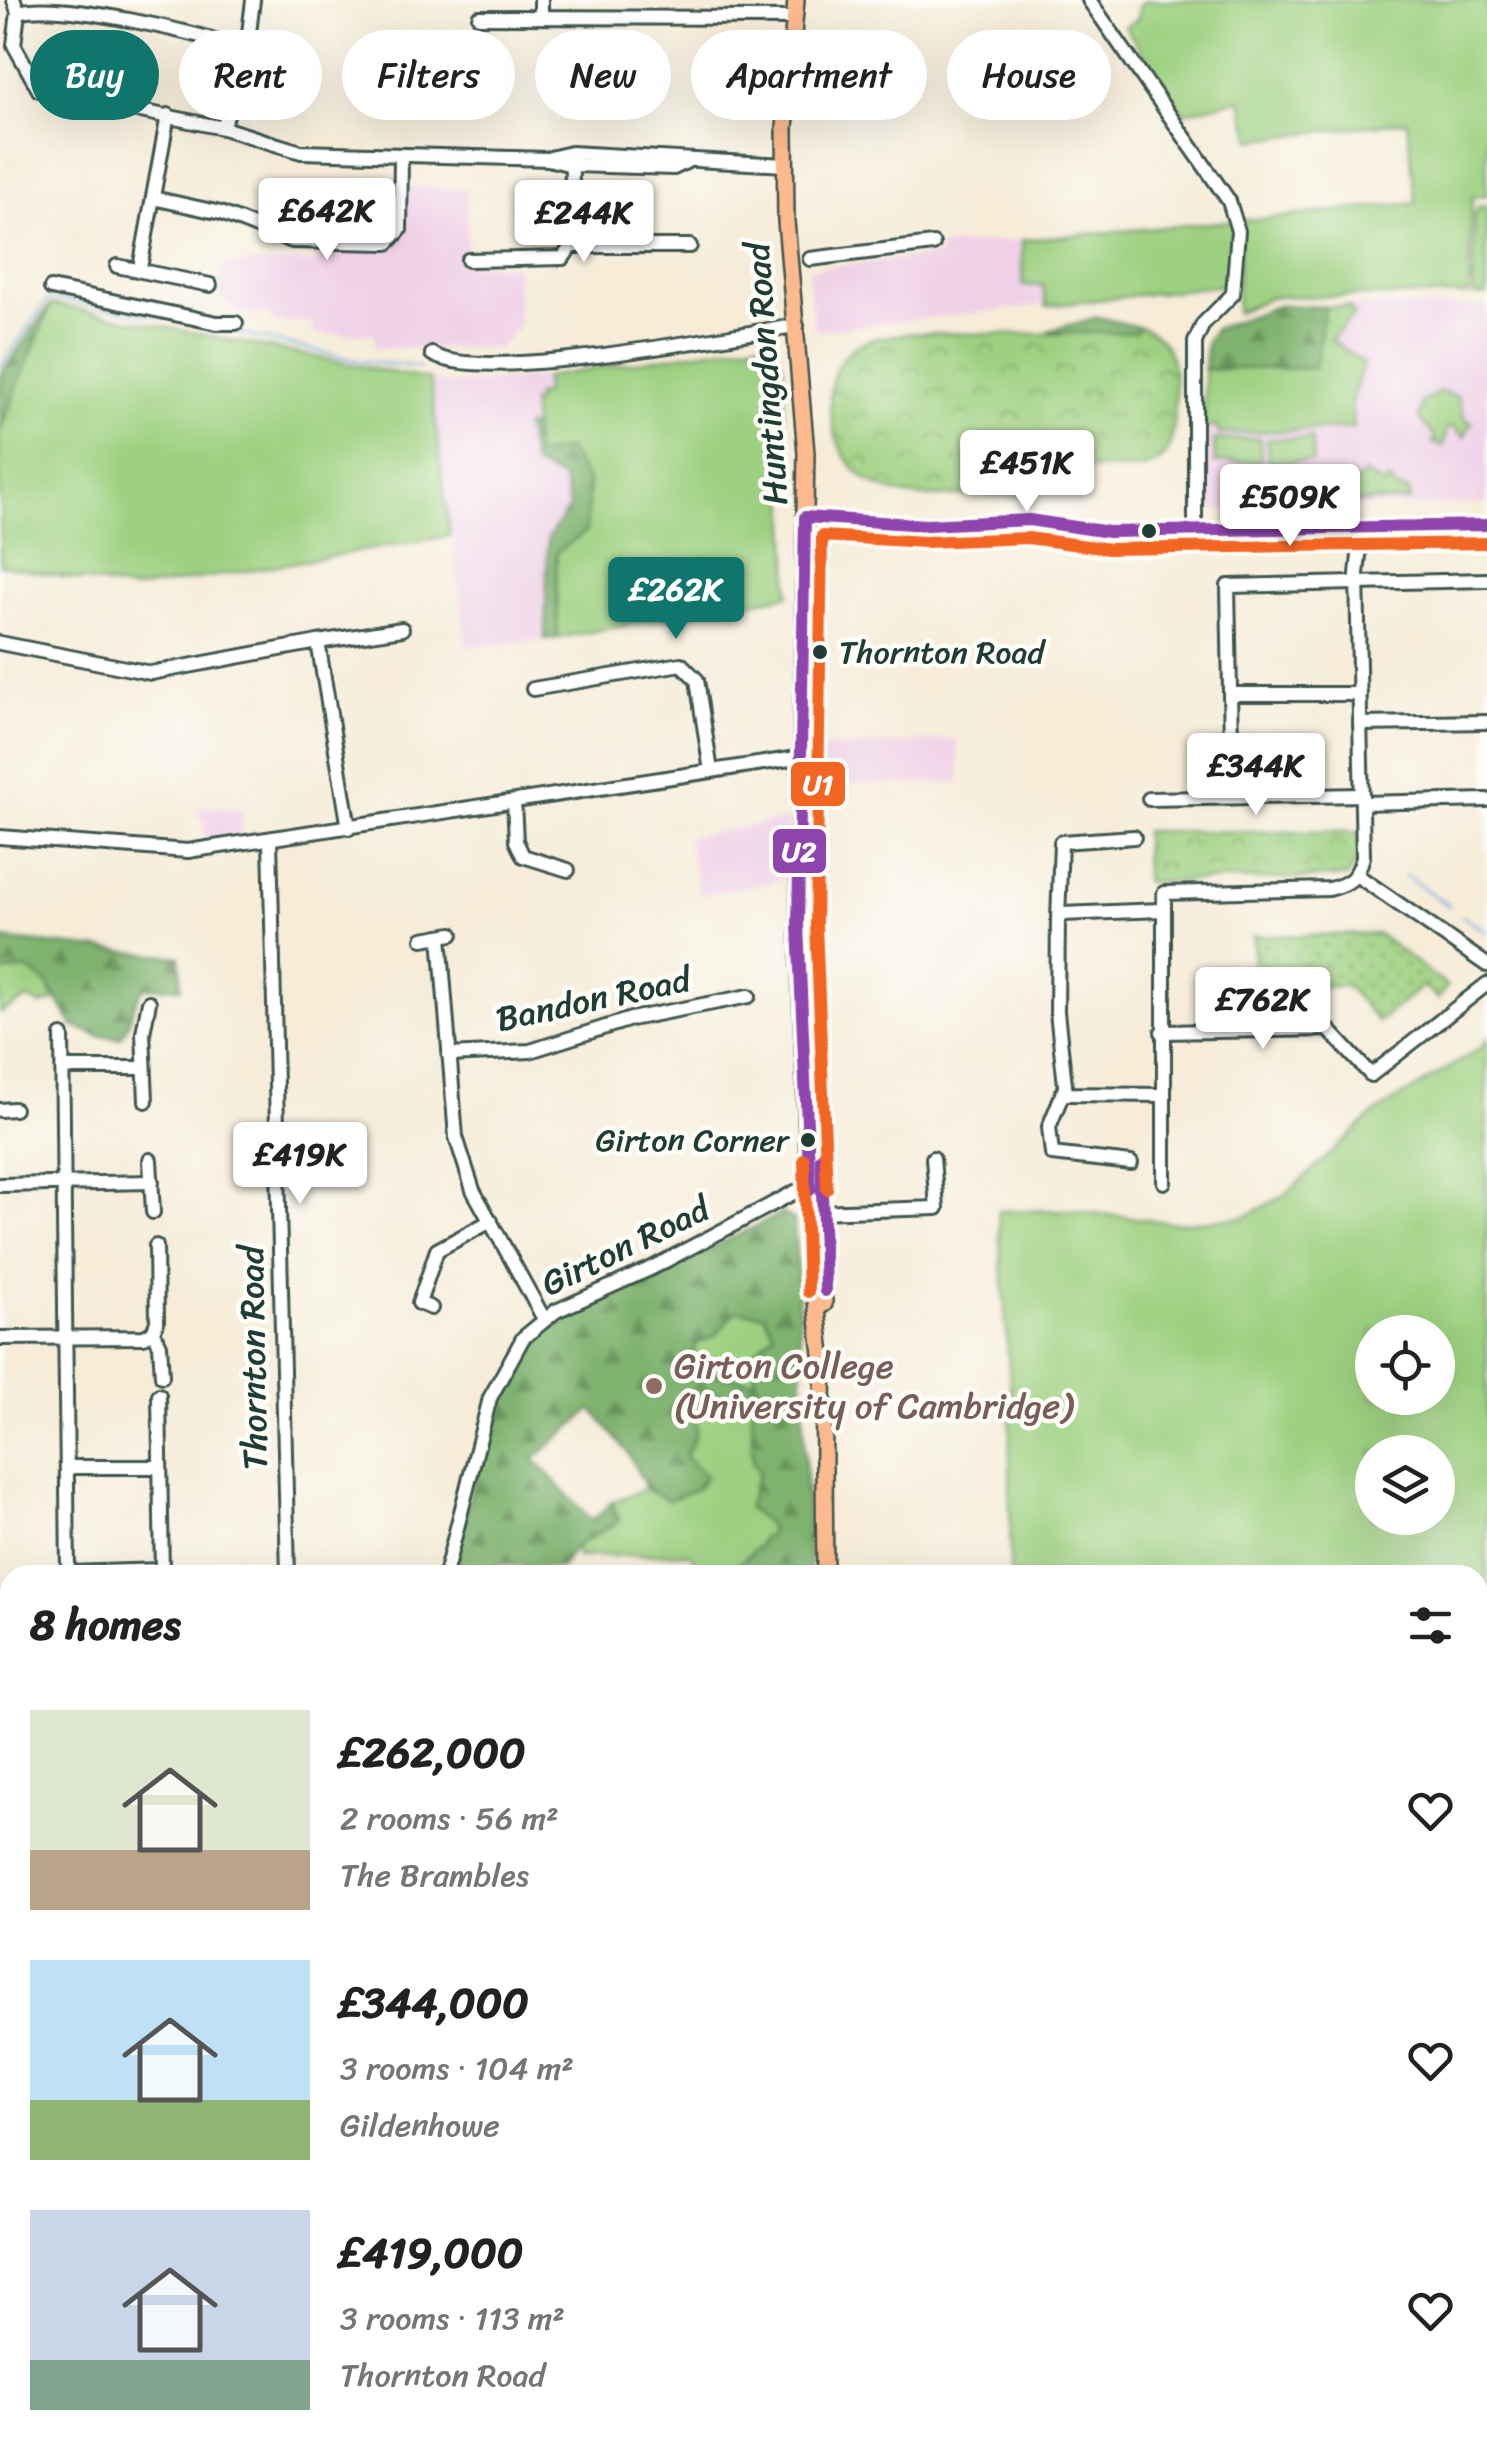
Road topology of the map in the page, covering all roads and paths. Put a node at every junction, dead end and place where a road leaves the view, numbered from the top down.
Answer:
1 (253, 0) edge
2 (541, 0) edge
3 (623, 0) edge
4 (796, 0) edge
5 (1089, 0) edge
6 (16, 6) edge
7 (478, 17) dead end
8 (540, 17) junction
9 (623, 18) junction
10 (795, 18) junction
11 (249, 30) edge
12 (179, 32) edge
13 (168, 116) junction
14 (225, 120) edge
15 (222, 128) junction
16 (401, 157) junction
17 (572, 159) junction
18 (786, 165) junction
19 (152, 198) junction
20 (933, 244) dead end
21 (572, 246) junction
22 (690, 246) dead end
23 (468, 260) dead end
24 (810, 260) dead end
25 (117, 266) dead end
26 (140, 268) junction
27 (210, 285) dead end
28 (52, 288) dead end
29 (236, 323) dead end
30 (797, 326) junction
31 (432, 354) dead end
32 (805, 517) junction
33 (926, 525) junction
34 (1487, 525) edge
35 (1362, 527) junction
36 (1196, 530) junction
37 (806, 535) junction
38 (1487, 580) edge
39 (1357, 584) junction
40 (402, 629) dead end
41 (318, 642) junction
42 (0, 643) edge
43 (533, 689) dead end
44 (1230, 694) junction
45 (1360, 694) junction
46 (1487, 722) edge
47 (1360, 724) junction
48 (803, 756) junction
49 (711, 771) junction
50 (1232, 797) junction
51 (1149, 799) dead end
52 (1362, 799) junction
53 (1487, 800) edge
54 (514, 802) junction
55 (349, 828) junction
56 (0, 837) edge
57 (1134, 837) dead end
58 (270, 840) junction
59 (568, 870) dead end
60 (1358, 876) junction
61 (1161, 910) junction
62 (1058, 920) junction
63 (424, 939) dead end
64 (1487, 964) edge
65 (1487, 984) edge
66 (749, 996) dead end
67 (149, 1002) dead end
68 (1162, 1032) junction
69 (62, 1036) dead end
70 (449, 1055) junction
71 (62, 1068) junction
72 (144, 1068) junction
73 (1064, 1090) junction
74 (1162, 1095) junction
75 (146, 1101) dead end
76 (932, 1158) dead end
77 (150, 1160) dead end
78 (1132, 1163) dead end
79 (152, 1182) junction
80 (1164, 1182) dead end
81 (65, 1184) junction
82 (0, 1185) edge
83 (816, 1190) junction
84 (154, 1212) dead end
85 (817, 1212) junction
86 (491, 1221) junction
87 (156, 1246) dead end
88 (431, 1308) dead end
89 (544, 1319) junction
90 (154, 1332) junction
91 (0, 1338) edge
92 (67, 1338) junction
93 (162, 1376) dead end
94 (158, 1395) dead end
95 (68, 1467) junction
96 (160, 1467) junction
97 (68, 1565) edge
98 (162, 1565) edge
99 (288, 1565) edge
100 (447, 1565) edge
101 (825, 1565) edge

1 - 11 street
2 - 8 street
3 - 9 street
4 - 10 main road, Huntingdon Road
5 - 36 street
6 - 12 street
6 - 13 street
7 - 8 street
8 - 9 street
9 - 10 street
10 - 18 main road, Huntingdon Road
13 - 15 street
13 - 19 street
14 - 15 street
15 - 16 street
16 - 17 street
16 - 19 street
17 - 18 street
17 - 21 street
18 - 30 main road, Huntingdon Road
19 - 26 street
20 - 24 street
21 - 22 street
21 - 23 street
25 - 26 street
26 - 27 street
28 - 29 street
30 - 31 street
30 - 32 main road, Huntingdon Road
32 - 33 street
32 - 37 main road, Huntingdon Road
33 - 36 street
33 - 37 street
34 - 35 street
35 - 36 street
35 - 39 street
37 - 48 main road, Huntingdon Road
38 - 39 street
39 - 44 street
39 - 45 street
40 - 41 street
41 - 42 street
41 - 55 street
43 - 49 street
44 - 45 street
44 - 50 street
45 - 47 street
46 - 47 street
47 - 52 street
48 - 49 street
48 - 83 main road, Huntingdon Road
49 - 54 street
50 - 51 street
50 - 52 street
52 - 53 street
52 - 60 street
54 - 55 street
54 - 59 street
55 - 58 street
56 - 58 street
57 - 62 street
58 - 99 street, Thornton Road
60 - 61 street
60 - 64 street
61 - 62 street
61 - 68 street
62 - 73 street
63 - 70 street
65 - 68 street
66 - 70 street, Bandon Road
67 - 72 street
68 - 74 street
69 - 71 street
70 - 86 street
71 - 72 street
71 - 81 street
72 - 75 street
73 - 74 street
73 - 78 street
74 - 80 street
76 - 85 street
77 - 79 street
79 - 81 street
79 - 84 street
81 - 82 street
81 - 92 street
83 - 85 main road, Huntingdon Road
83 - 89 street, Girton Road
85 - 101 main road, Huntingdon Road
86 - 88 street
86 - 89 street
87 - 90 street
89 - 100 street, Girton Road
90 - 92 street
90 - 93 street
91 - 92 street
92 - 95 street
94 - 96 street
95 - 96 street
95 - 97 street
96 - 98 street

